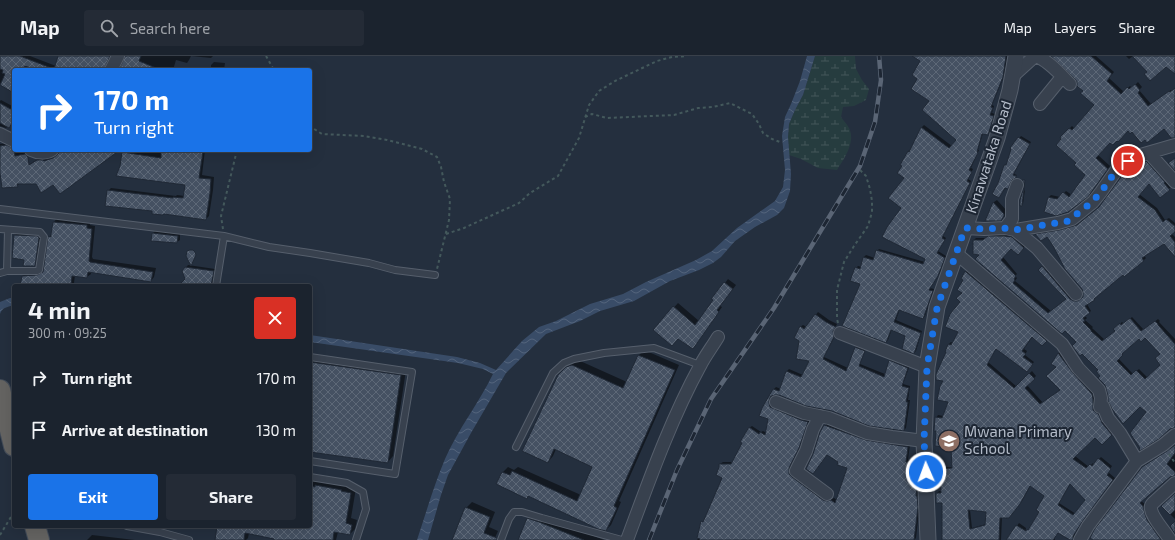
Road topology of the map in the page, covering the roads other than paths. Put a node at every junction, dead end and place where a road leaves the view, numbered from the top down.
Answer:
1 (118, 56) edge
2 (1016, 56) edge
3 (1035, 56) edge
4 (112, 68) edge
5 (1014, 75) junction
6 (1040, 104) dead end
7 (0, 134) edge
8 (12, 140) edge
9 (1175, 145) edge
10 (37, 152) edge
11 (49, 152) edge
12 (1148, 153) junction
13 (1175, 182) edge
14 (1017, 185) dead end
15 (0, 209) edge
16 (965, 228) junction
17 (0, 229) edge
18 (1010, 229) junction
19 (8, 230) junction
20 (224, 236) junction
21 (956, 253) junction
22 (3, 272) edge
23 (435, 276) road end
24 (216, 284) edge
25 (1076, 294) dead end
26 (840, 333) road end
27 (718, 337) dead end
28 (312, 357) edge
29 (700, 365) junction
30 (927, 367) junction
31 (0, 390) edge
32 (776, 402) dead end
33 (820, 416) junction
34 (1175, 435) edge
35 (8, 441) edge
36 (924, 441) junction
37 (516, 447) dead end
38 (312, 461) edge
39 (1137, 461) junction
40 (312, 477) edge
41 (1175, 483) edge
42 (827, 494) dead end
43 (36, 528) edge
44 (149, 528) edge
45 (160, 529) edge
46 (39, 540) edge
47 (189, 540) edge
48 (356, 540) edge
49 (501, 540) edge
50 (622, 540) edge
51 (627, 540) edge
52 (928, 540) edge
53 (1080, 540) edge
54 (1170, 540) edge

1 - 4 street
2 - 5 street, Kinawataka Road
3 - 5 street
3 - 6 street
5 - 16 street, Kinawataka Road
7 - 8 street
9 - 12 street
10 - 11 street
12 - 13 street
12 - 18 street
14 - 18 street
15 - 20 lane
16 - 18 street
16 - 21 street, Kinawataka Road
17 - 19 lane
18 - 25 street
19 - 22 lane
19 - 22 lane
20 - 23 lane
20 - 24 lane
21 - 30 street, Kinawataka Road
21 - 39 street
26 - 30 street
27 - 29 street
28 - 38 lane
29 - 37 lane
29 - 51 street
30 - 36 street, Kinawataka Road
31 - 35 highway
32 - 33 street
33 - 36 street
33 - 42 street
34 - 39 street
36 - 52 street, Kinawataka Road
39 - 53 street
40 - 48 lane
41 - 54 street
43 - 46 highway
44 - 45 lane
45 - 47 lane
49 - 50 lane

